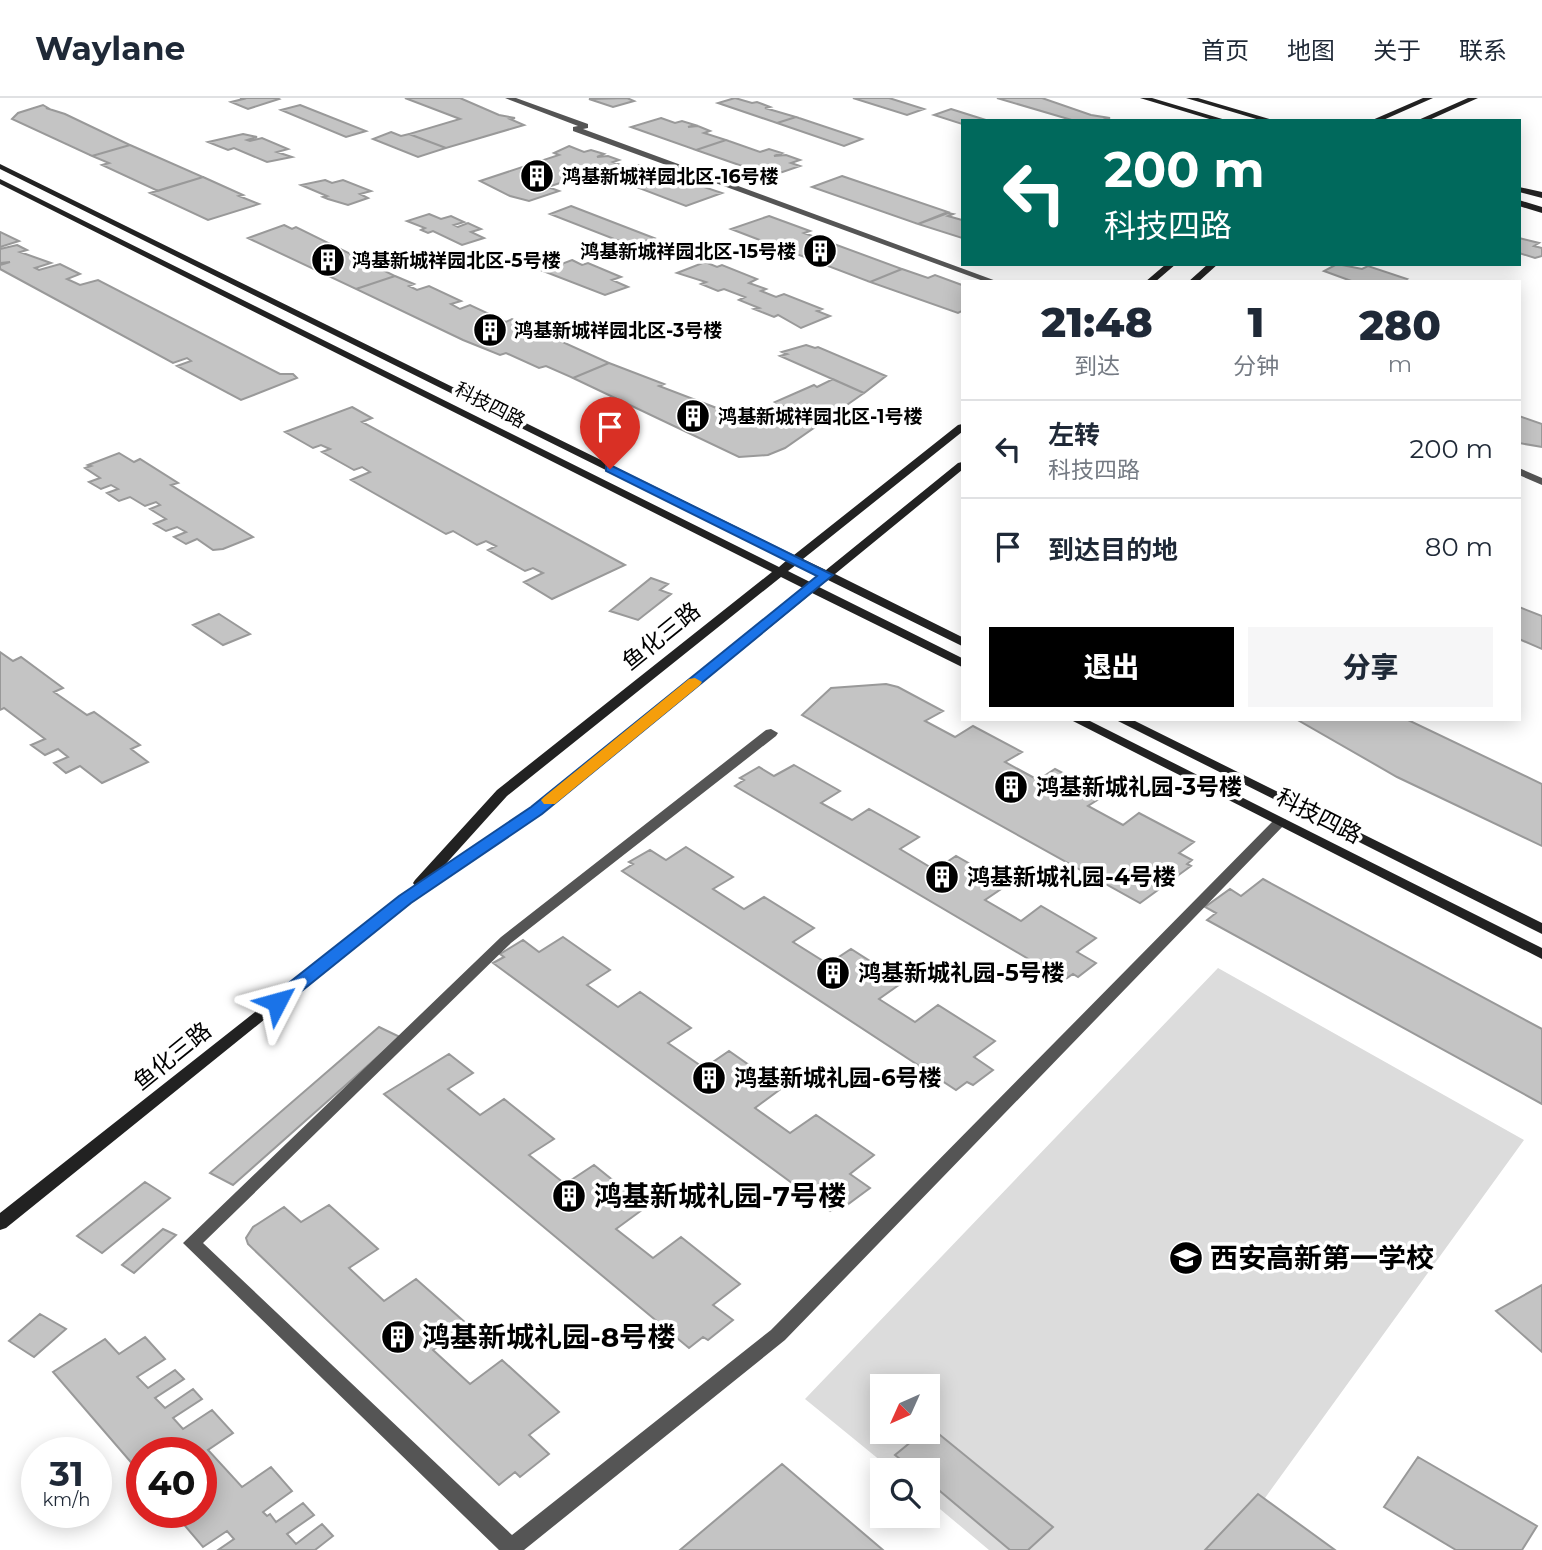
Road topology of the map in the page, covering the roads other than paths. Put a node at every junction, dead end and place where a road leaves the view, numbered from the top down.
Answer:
1 (509, 98) edge
2 (1144, 98) edge
3 (1190, 98) edge
4 (1429, 98) edge
5 (1474, 98) edge
6 (1204, 102) junction
7 (1185, 109) junction
8 (1218, 119) edge
9 (1265, 119) edge
10 (1379, 119) edge
11 (1425, 119) edge
12 (0, 166) edge
13 (0, 181) edge
14 (1522, 192) edge
15 (1542, 195) edge
16 (1521, 204) edge
17 (1542, 210) edge
18 (1169, 266) edge
19 (1212, 266) edge
20 (990, 280) edge
21 (1152, 280) edge
22 (1194, 280) edge
23 (961, 428) edge
24 (961, 467) edge
25 (1521, 472) edge
26 (1542, 482) edge
27 (793, 559) junction
28 (779, 571) junction
29 (826, 575) junction
30 (812, 587) junction
31 (961, 642) edge
32 (961, 662) edge
33 (1079, 721) edge
34 (1124, 721) edge
35 (771, 733) dead end
36 (1280, 822) junction
37 (405, 900) junction
38 (1542, 929) edge
39 (1542, 954) edge
40 (0, 1223) edge

1 - 20 street
2 - 7 street
3 - 6 street
4 - 10 street
5 - 11 street
6 - 7 street
6 - 9 street
7 - 8 street
12 - 27 street, 科技四路
13 - 28 street, 科技四路
14 - 15 street
16 - 17 street
18 - 21 street
19 - 22 street
23 - 27 street, 鱼化三路
24 - 29 street, 鱼化三路
25 - 26 street
27 - 28 street, 鱼化三路
27 - 29 street, 科技四路
28 - 30 street, 科技四路
28 - 37 street, 鱼化三路
29 - 30 street, 鱼化三路
29 - 31 street, 科技四路
30 - 32 street, 科技四路
30 - 37 street, 鱼化三路
33 - 36 street, 科技四路
34 - 38 street, 科技四路
35 - 36 street
36 - 39 street, 科技四路
37 - 40 street, 鱼化三路

